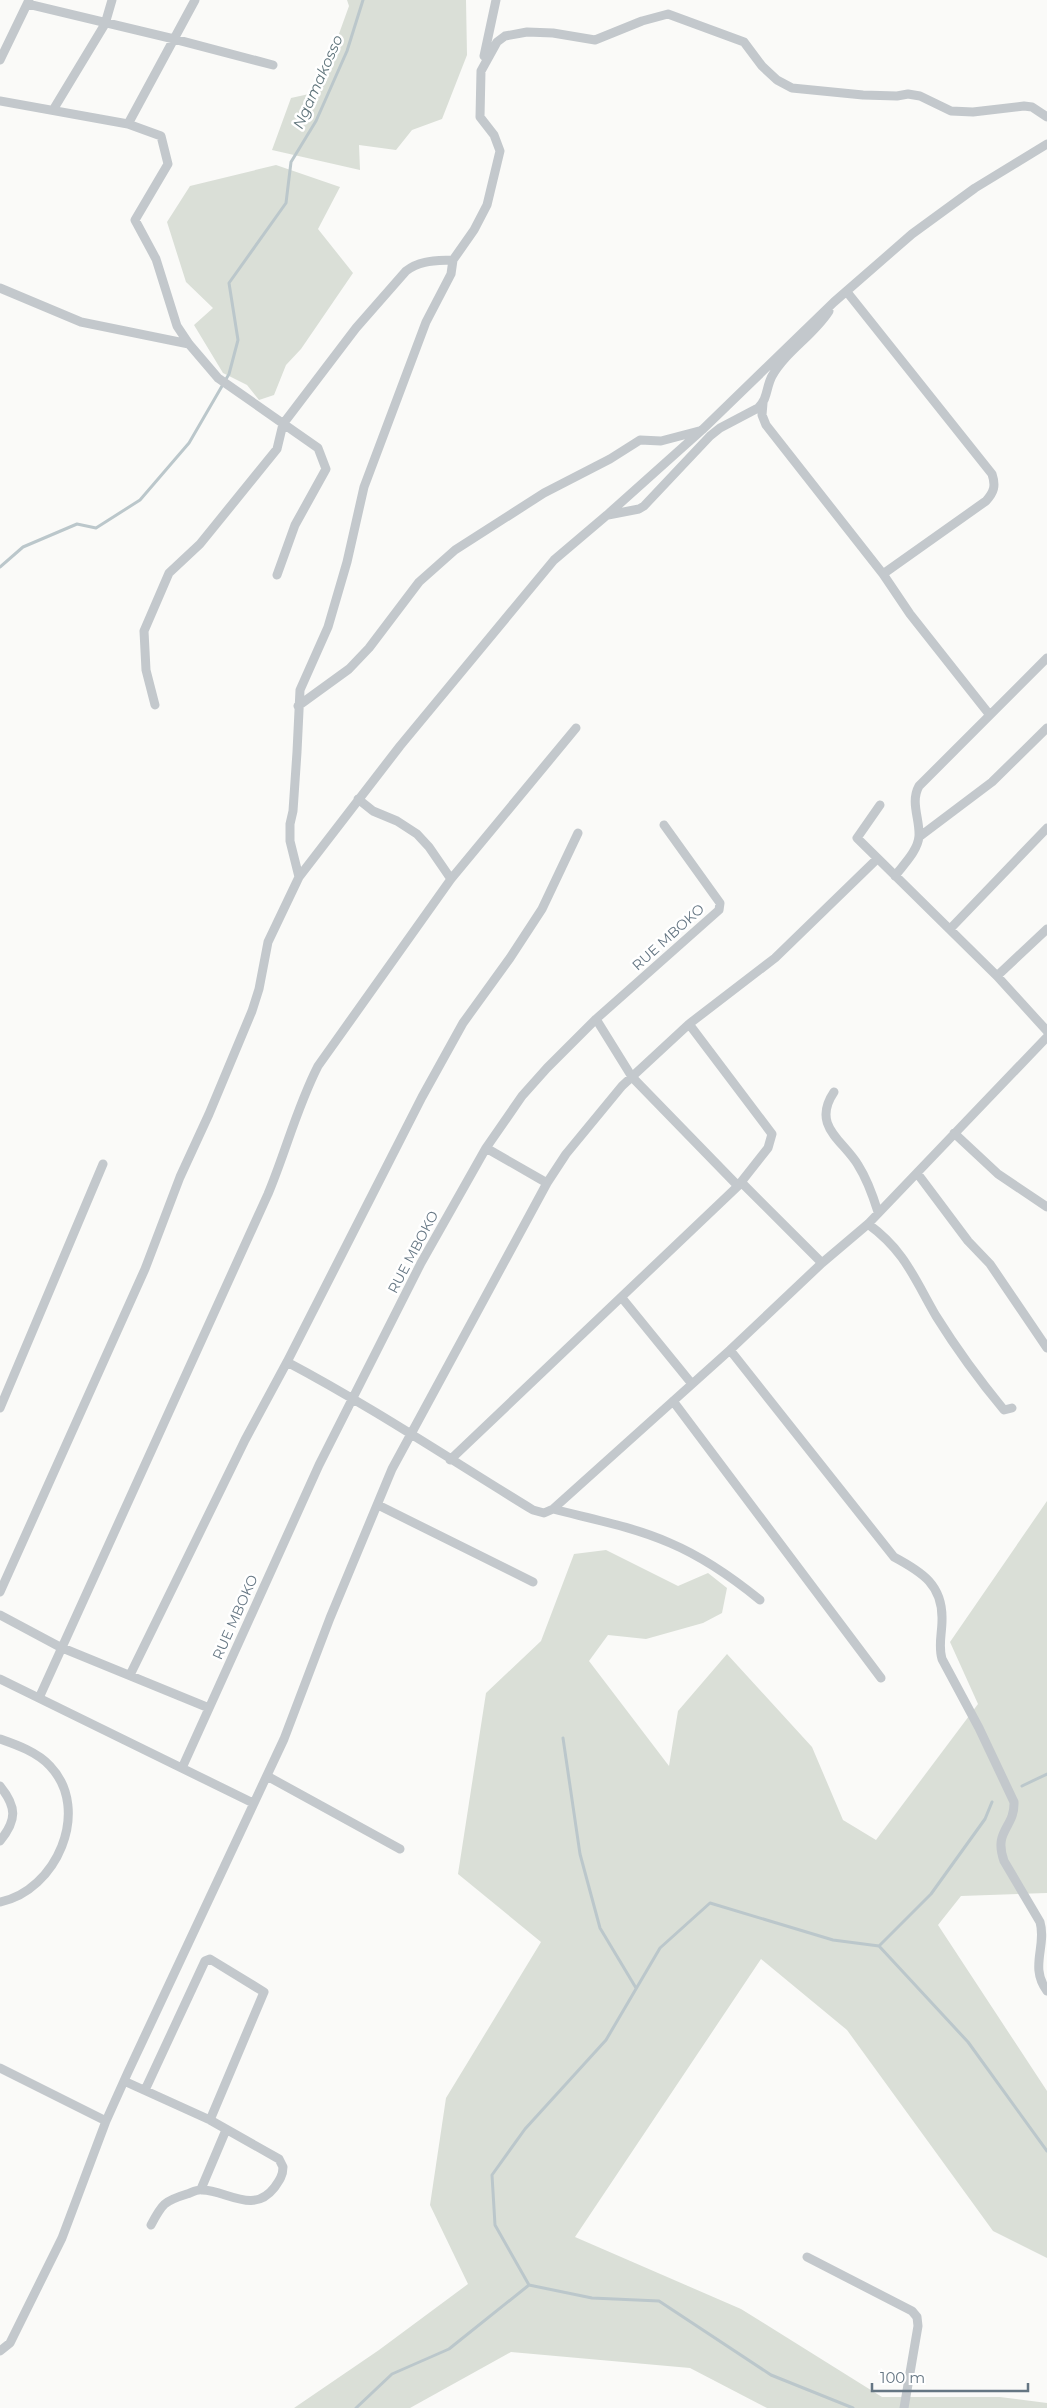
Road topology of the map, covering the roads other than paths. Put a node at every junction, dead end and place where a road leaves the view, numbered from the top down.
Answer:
1 (112, 0) edge
2 (195, 0) edge
3 (496, 0) edge
4 (28, 2) edge
5 (105, 24) junction
6 (174, 39) junction
7 (0, 60) edge
8 (273, 65) dead end
9 (480, 71) junction
10 (0, 101) edge
11 (53, 110) junction
12 (1047, 117) edge
13 (128, 124) junction
14 (1047, 144) edge
15 (453, 260) junction
16 (0, 288) edge
17 (847, 292) junction
18 (834, 302) junction
19 (189, 344) junction
20 (763, 403) junction
21 (282, 424) junction
22 (702, 430) junction
23 (608, 515) junction
24 (883, 574) junction
25 (276, 575) dead end
26 (1047, 658) edge
27 (156, 705) dead end
28 (298, 706) junction
29 (989, 714) junction
30 (576, 728) dead end
31 (1047, 728) edge
32 (358, 799) junction
33 (880, 805) dead end
34 (664, 825) dead end
35 (1047, 828) edge
36 (578, 833) dead end
37 (919, 837) junction
38 (877, 859) junction
39 (299, 876) junction
40 (895, 876) junction
41 (451, 879) junction
42 (950, 929) junction
43 (1047, 929) edge
44 (997, 976) junction
45 (596, 1019) junction
46 (688, 1024) junction
47 (1047, 1032) edge
48 (1047, 1037) edge
49 (632, 1077) junction
50 (834, 1092) dead end
51 (954, 1133) junction
52 (486, 1148) junction
53 (103, 1164) dead end
54 (917, 1172) junction
55 (547, 1183) junction
56 (740, 1184) junction
57 (1047, 1207) edge
58 (878, 1212) junction
59 (868, 1224) junction
60 (822, 1263) junction
61 (622, 1298) junction
62 (1047, 1348) edge
63 (730, 1350) junction
64 (287, 1362) junction
65 (692, 1384) junction
66 (353, 1397) junction
67 (673, 1401) junction
68 (0, 1408) edge
69 (1012, 1408) dead end
70 (409, 1434) junction
71 (450, 1460) junction
72 (378, 1505) junction
73 (553, 1509) junction
74 (533, 1582) dead end
75 (0, 1592) edge
76 (760, 1600) dead end
77 (0, 1615) edge
78 (60, 1647) junction
79 (130, 1675) junction
80 (880, 1678) dead end
81 (0, 1679) edge
82 (39, 1698) junction
83 (209, 1708) junction
84 (0, 1739) edge
85 (182, 1768) junction
86 (267, 1776) junction
87 (0, 1786) edge
88 (253, 1803) junction
89 (0, 1841) edge
90 (400, 1849) dead end
91 (0, 1902) edge
92 (1047, 1991) edge
93 (0, 2068) edge
94 (124, 2081) junction
95 (144, 2090) junction
96 (210, 2120) junction
97 (106, 2121) junction
98 (226, 2130) junction
99 (201, 2189) junction
100 (151, 2225) dead end
101 (806, 2257) dead end
102 (0, 2351) edge
103 (904, 2408) edge

1 - 5 street
2 - 6 street
3 - 9 street
4 - 5 street
4 - 7 street
5 - 6 street
5 - 11 street
6 - 8 street
6 - 13 street
9 - 12 street
9 - 15 street
10 - 11 street
11 - 13 street
13 - 19 street
14 - 17 street
15 - 21 street
15 - 28 street
16 - 19 street
17 - 18 street
17 - 24 street
18 - 20 street
18 - 22 street
19 - 21 street
20 - 23 street
20 - 24 street
21 - 25 street
21 - 27 street
22 - 23 street
22 - 28 street
23 - 32 street
24 - 29 street
26 - 29 street
28 - 39 street
29 - 37 street
30 - 41 street
31 - 37 street
32 - 39 street
32 - 41 street
33 - 38 street
34 - 45 street, RUE MBOKO
35 - 42 street
36 - 64 street
37 - 40 street
38 - 40 street
38 - 46 street
39 - 75 street
40 - 42 street
41 - 78 street
42 - 44 street
43 - 44 street
44 - 47 street
45 - 49 street
45 - 52 street, RUE MBOKO
46 - 49 street
46 - 56 street
48 - 51 street
49 - 55 street
49 - 56 street
50 - 58 street
51 - 54 street
51 - 57 street
52 - 55 street
52 - 66 street, RUE MBOKO
53 - 68 street
54 - 58 street
54 - 62 street
55 - 70 street
56 - 60 street
56 - 61 street
58 - 59 street
59 - 60 street
59 - 69 street
60 - 63 street
61 - 65 street
61 - 71 street
63 - 65 street
63 - 92 street
64 - 66 street
64 - 79 street
65 - 67 street
66 - 70 street
66 - 83 street, RUE MBOKO
67 - 73 street
67 - 80 street
70 - 71 street
70 - 72 street
71 - 73 street
72 - 74 street
72 - 86 street
73 - 76 street
77 - 78 street
78 - 79 street
78 - 82 street
79 - 83 street
81 - 82 street
82 - 85 street
83 - 85 street, RUE MBOKO
84 - 91 street
85 - 88 street
86 - 88 street
86 - 90 street
87 - 89 street
88 - 94 street
93 - 97 street
94 - 95 street
94 - 97 street
95 - 96 street
95 - 96 street
96 - 98 street
97 - 102 street
98 - 99 street
98 - 99 street
99 - 100 street
101 - 103 street

